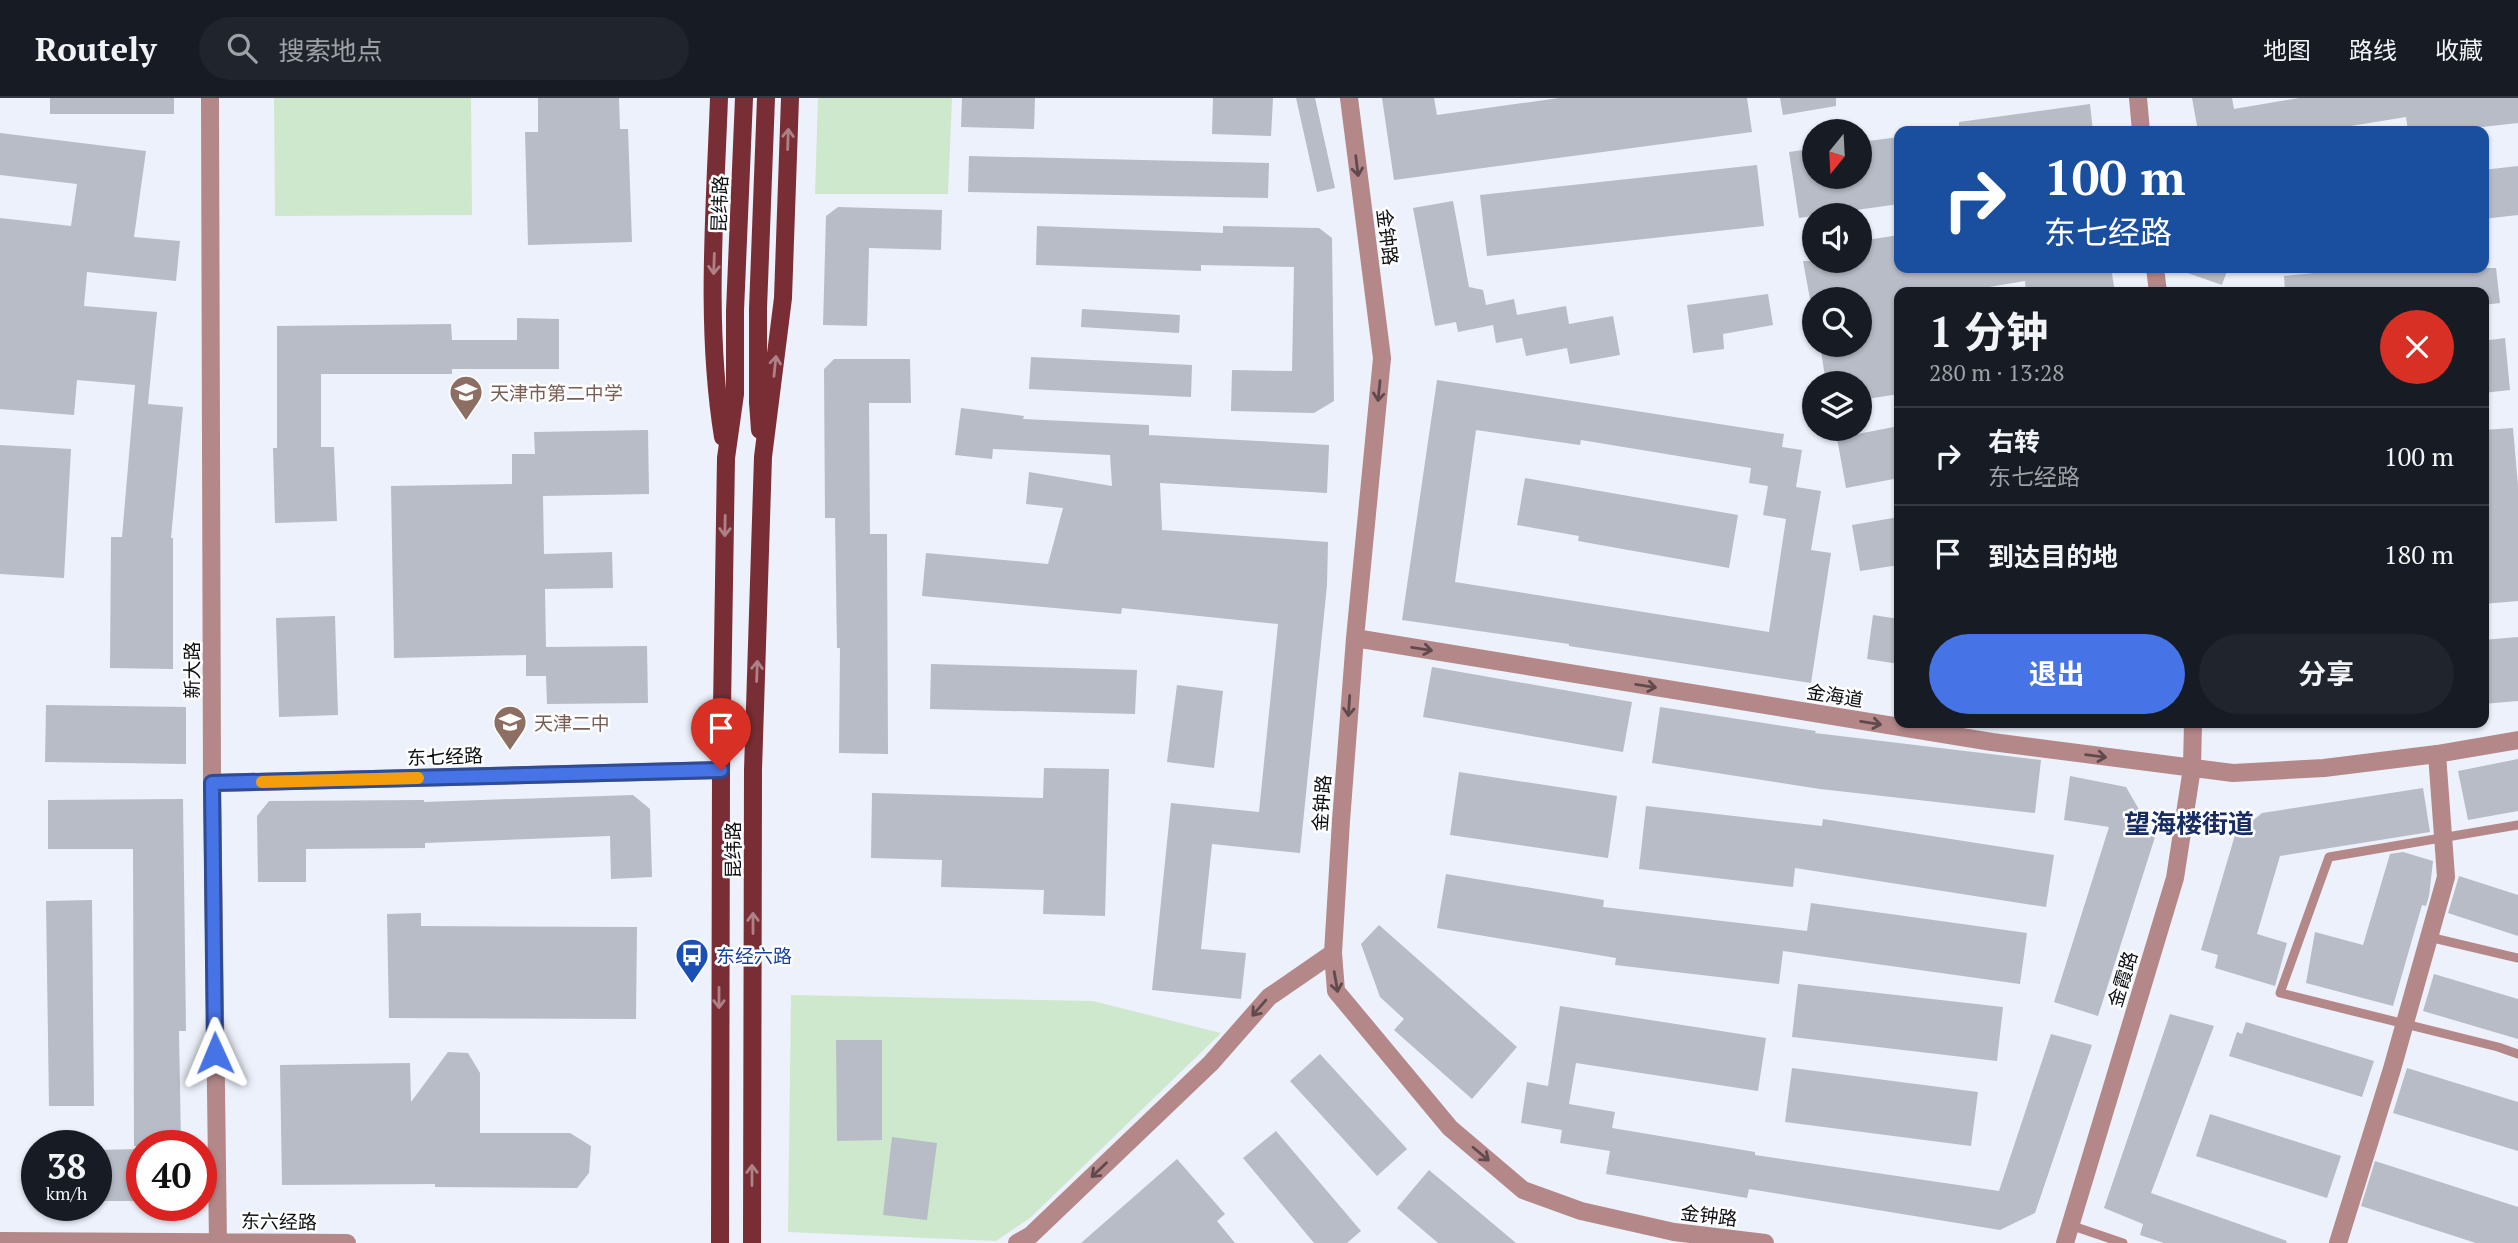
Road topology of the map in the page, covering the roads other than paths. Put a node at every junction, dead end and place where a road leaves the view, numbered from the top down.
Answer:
1 (210, 98) edge
2 (719, 98) edge
3 (744, 98) edge
4 (766, 98) edge
5 (790, 98) edge
6 (1349, 98) edge
7 (2138, 98) edge
8 (2141, 126) edge
9 (763, 457) junction
10 (726, 458) junction
11 (1354, 638) junction
12 (1894, 726) edge
13 (1906, 728) edge
14 (2193, 728) edge
15 (2518, 740) edge
16 (2437, 754) junction
17 (2192, 768) junction
18 (721, 770) junction
19 (212, 783) junction
20 (2518, 825) edge
21 (2443, 838) junction
22 (2429, 937) junction
23 (1333, 953) junction
24 (2518, 958) edge
25 (2404, 1025) junction
26 (2518, 1054) edge
27 (2070, 1224) junction
28 (0, 1241) edge
29 (218, 1242) edge
30 (347, 1243) edge
31 (720, 1243) edge
32 (752, 1243) edge
33 (1017, 1243) edge
34 (1765, 1243) edge
35 (2065, 1243) edge
36 (2123, 1243) edge
37 (2337, 1243) edge

1 - 19 street, 新大路
2 -> 10 main road
3 - 10 main road, 昆纬路
4 - 9 main road
9 -> 5 main road
6 -> 11 street, 金钟路
7 - 8 street
32 -> 9 main road, 昆纬路
10 -> 18 main road, 昆纬路
11 -> 12 street, 金海道
11 -> 23 street, 金钟路
13 -> 17 street, 金海道
14 - 17 street, 金霞路
15 - 16 street, 金海道
16 - 17 street, 金海道
16 - 21 street
17 - 27 street, 金霞路
18 - 19 street, 东七经路
18 -> 31 main road, 昆纬路
19 - 29 street, 新大路
20 - 21 lane
21 - 22 street
21 - 25 lane
22 - 24 lane
22 - 25 street
23 -> 33 street
23 -> 34 street, 金钟路
25 - 26 lane
25 - 37 street
27 - 35 street, 金霞路
27 - 36 lane
28 - 29 street, 东六经路
29 - 30 street, 东六经路

